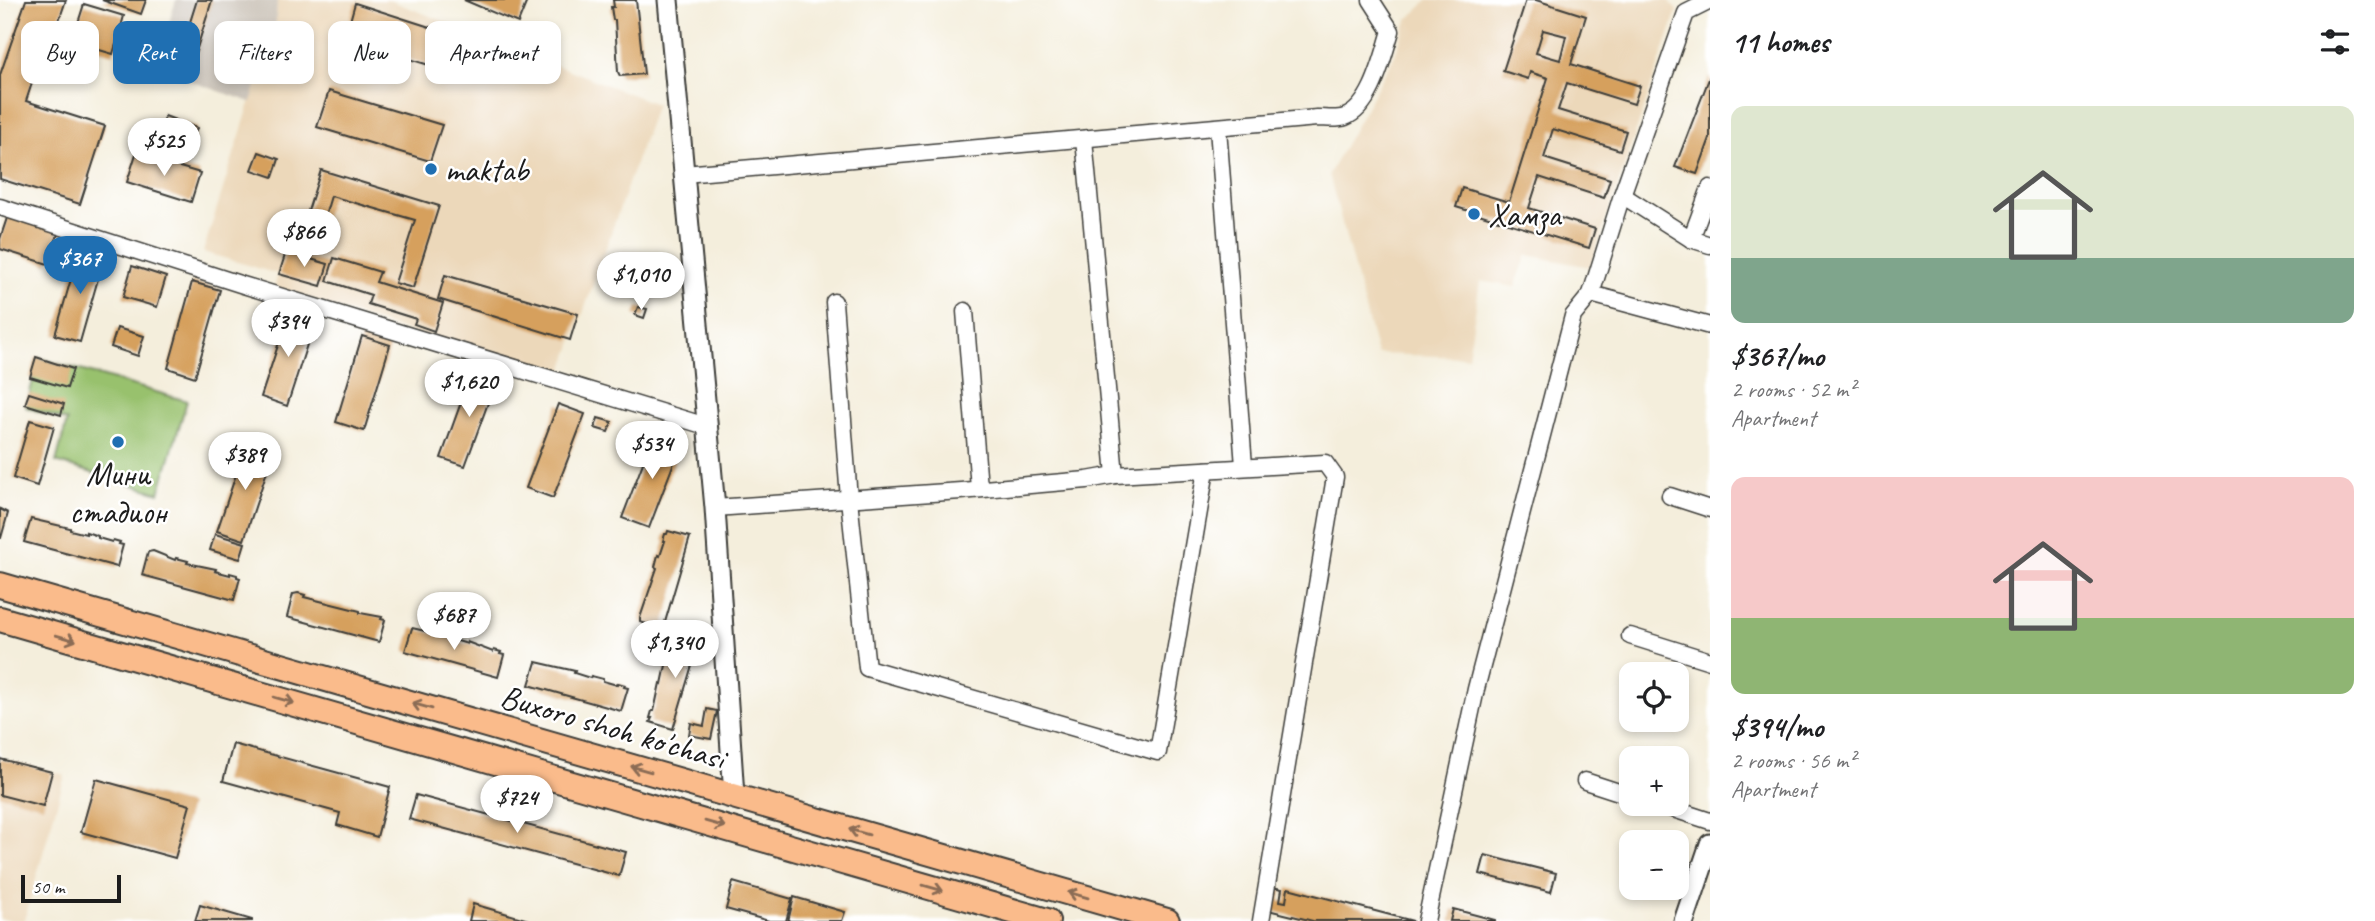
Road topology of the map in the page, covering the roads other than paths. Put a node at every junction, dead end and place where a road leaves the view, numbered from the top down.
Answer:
1 (668, 0) edge
2 (1372, 1) edge
3 (1710, 1) edge
4 (1218, 128) junction
5 (1084, 139) junction
6 (684, 174) junction
7 (1710, 188) edge
8 (1622, 195) junction
9 (0, 207) edge
10 (1691, 239) junction
11 (1710, 245) edge
12 (1591, 294) junction
13 (834, 302) dead end
14 (965, 311) dead end
15 (1710, 326) edge
16 (706, 426) junction
17 (1244, 466) junction
18 (1206, 470) junction
19 (1115, 475) junction
20 (979, 488) junction
21 (1670, 496) dead end
22 (849, 499) junction
23 (715, 508) junction
24 (1710, 509) edge
25 (0, 585) edge
26 (0, 619) edge
27 (1630, 636) dead end
28 (1710, 661) edge
29 (1585, 781) dead end
30 (1619, 792) edge
31 (734, 796) junction
32 (1689, 814) edge
33 (1710, 821) edge
34 (1710, 844) edge
35 (1047, 921) edge
36 (1167, 921) edge
37 (1261, 921) edge
38 (1426, 921) edge
39 (1684, 921) edge

1 - 6 street
2 - 4 street
3 - 8 street
4 - 5 street
4 - 17 street
5 - 6 street
5 - 19 street
6 - 16 street
7 - 10 street
8 - 10 street
8 - 12 street
9 - 16 street
10 - 11 street
12 - 15 street
12 - 38 street
13 - 22 street
14 - 20 street
16 - 23 street
17 - 18 street
17 - 37 street
18 - 19 street
18 - 22 street
19 - 20 street
20 - 22 street
21 - 24 street
22 - 23 street
23 - 31 street
31 -> 25 main road, Buxoro shoh ko'chasi
26 -> 35 main road, Buxoro shoh ko'chasi
27 - 28 street
29 - 30 street
36 -> 31 main road, Buxoro shoh ko'chasi
32 - 33 street
34 - 39 street

